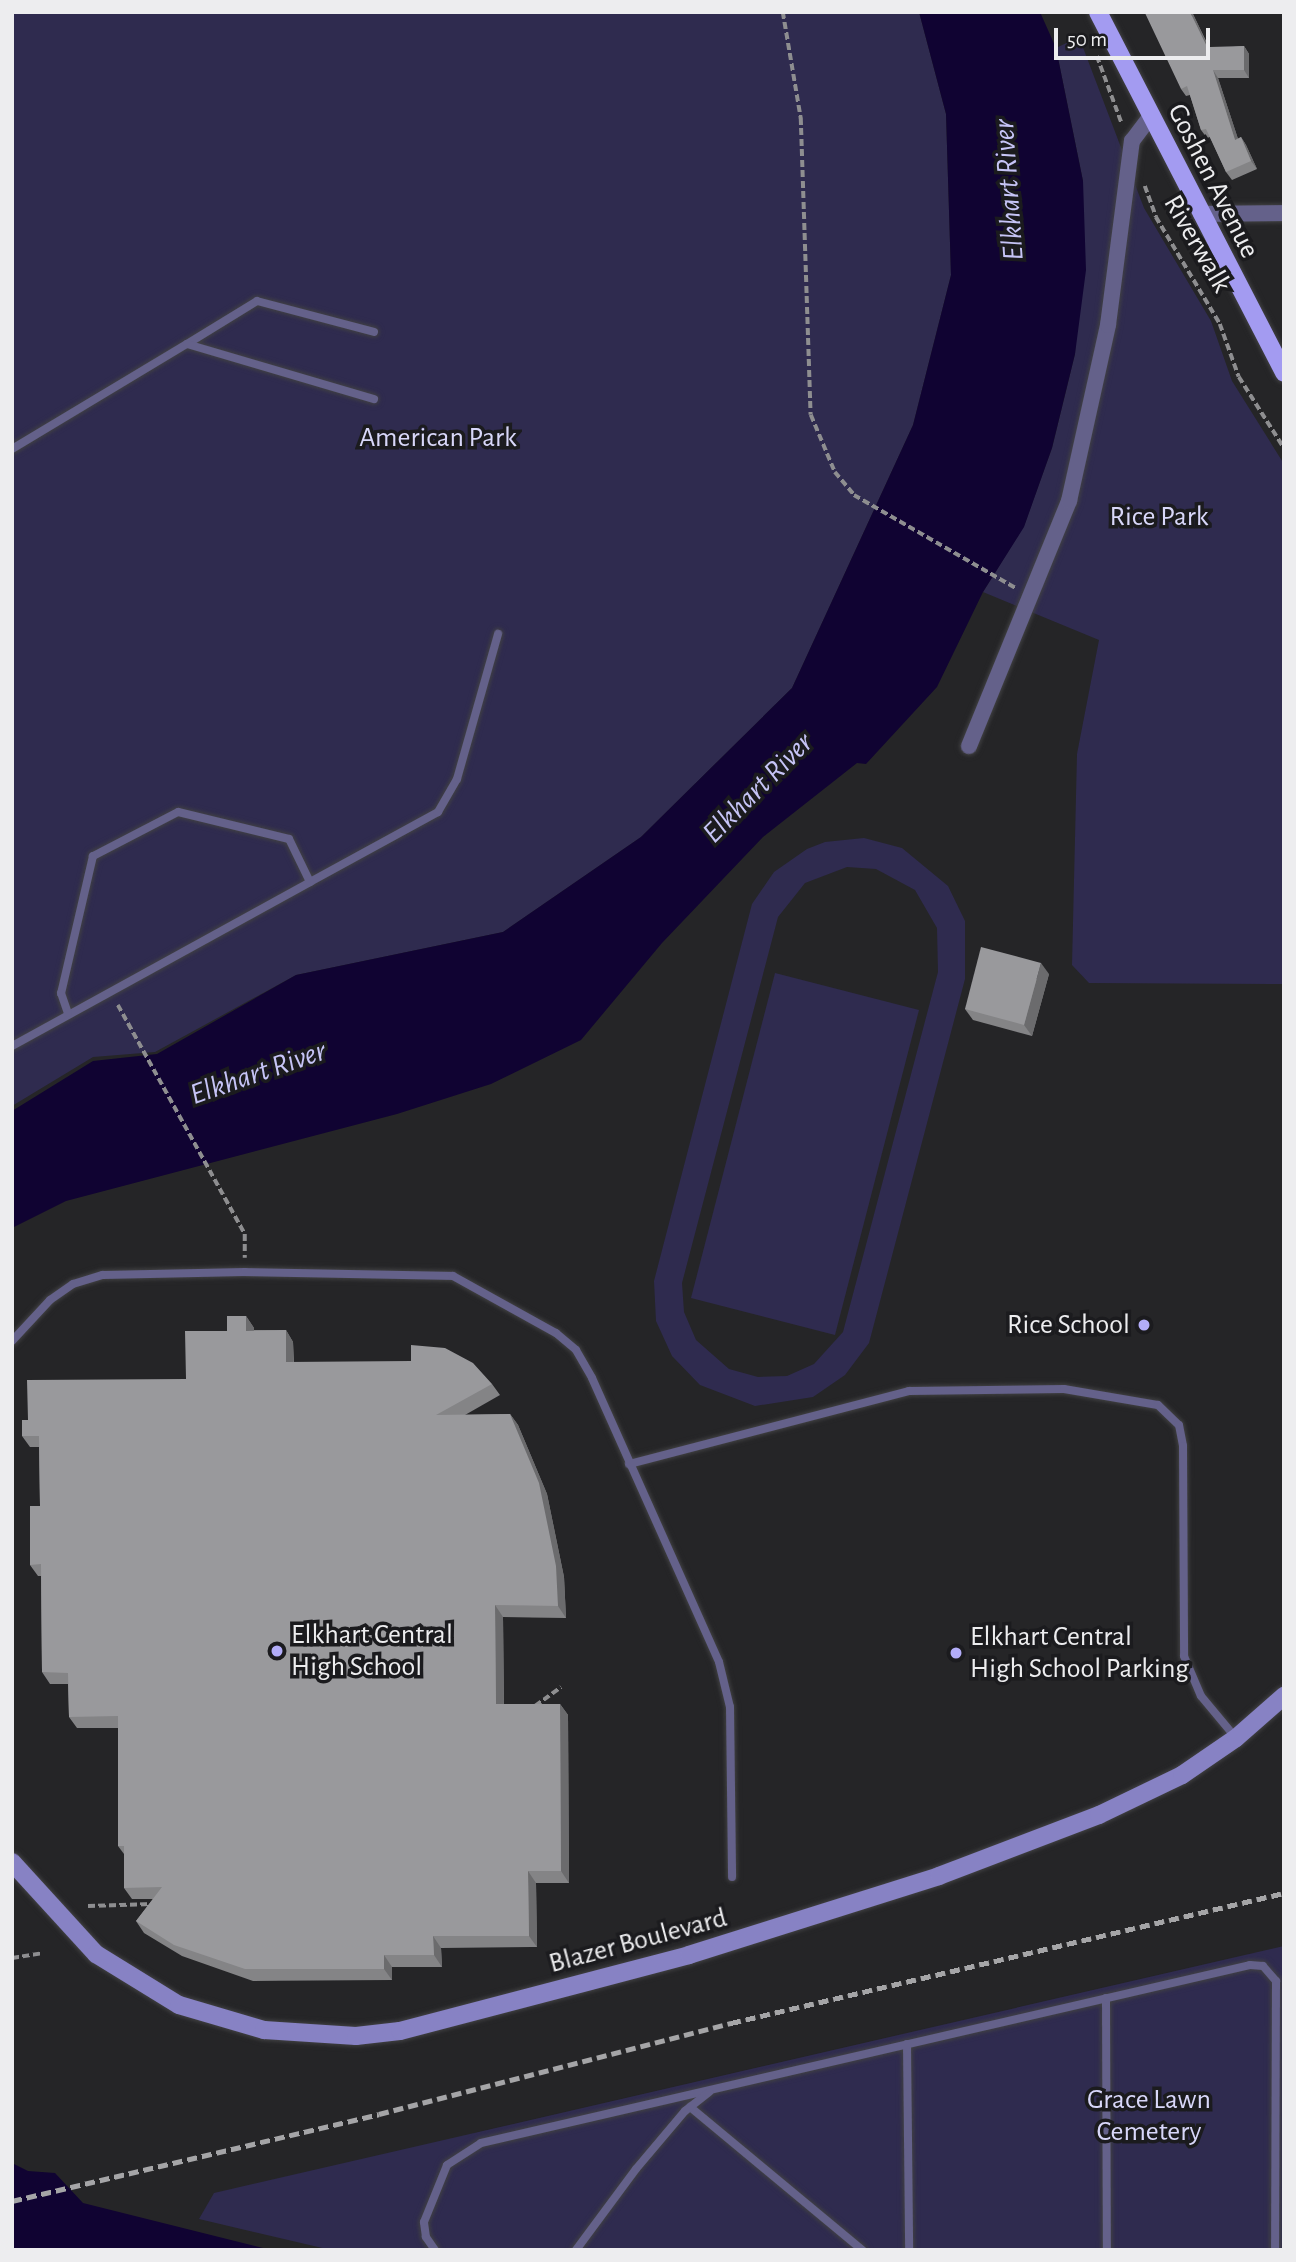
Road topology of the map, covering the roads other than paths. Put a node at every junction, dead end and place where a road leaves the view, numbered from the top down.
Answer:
1 (1098, 12) edge
2 (1150, 116) junction
3 (1284, 213) edge
4 (1201, 214) junction
5 (374, 332) dead end
6 (187, 344) junction
7 (1282, 368) edge
8 (373, 399) dead end
9 (12, 449) edge
10 (498, 634) dead end
11 (969, 746) dead end
12 (310, 882) junction
13 (68, 1013) junction
14 (12, 1046) edge
15 (12, 1341) edge
16 (629, 1464) junction
17 (1284, 1696) edge
18 (1236, 1738) junction
19 (12, 1862) edge
20 (732, 1877) dead end
21 (1106, 1998) junction
22 (907, 2044) junction
23 (1280, 2068) edge
24 (711, 2090) junction
25 (690, 2107) junction
26 (435, 2250) edge
27 (576, 2250) edge
28 (862, 2250) edge
29 (909, 2250) edge
30 (1107, 2250) edge
31 (1275, 2250) edge

1 - 2 main road, Goshen Avenue
2 - 4 main road, Goshen Avenue
2 - 11 street
3 - 4 street
4 - 7 main road, Goshen Avenue
5 - 6 lane
6 - 8 lane
6 - 9 lane
10 - 12 lane
12 - 13 lane
12 - 13 lane
13 - 14 lane
15 - 16 lane
16 - 18 lane
16 - 20 lane
17 - 18 main road, Blazer Boulevard
18 - 19 main road, Blazer Boulevard
21 - 22 lane
21 - 23 lane
21 - 30 lane
22 - 24 lane
22 - 29 lane
23 - 31 lane
24 - 25 lane
24 - 26 lane
25 - 27 lane
25 - 28 lane

